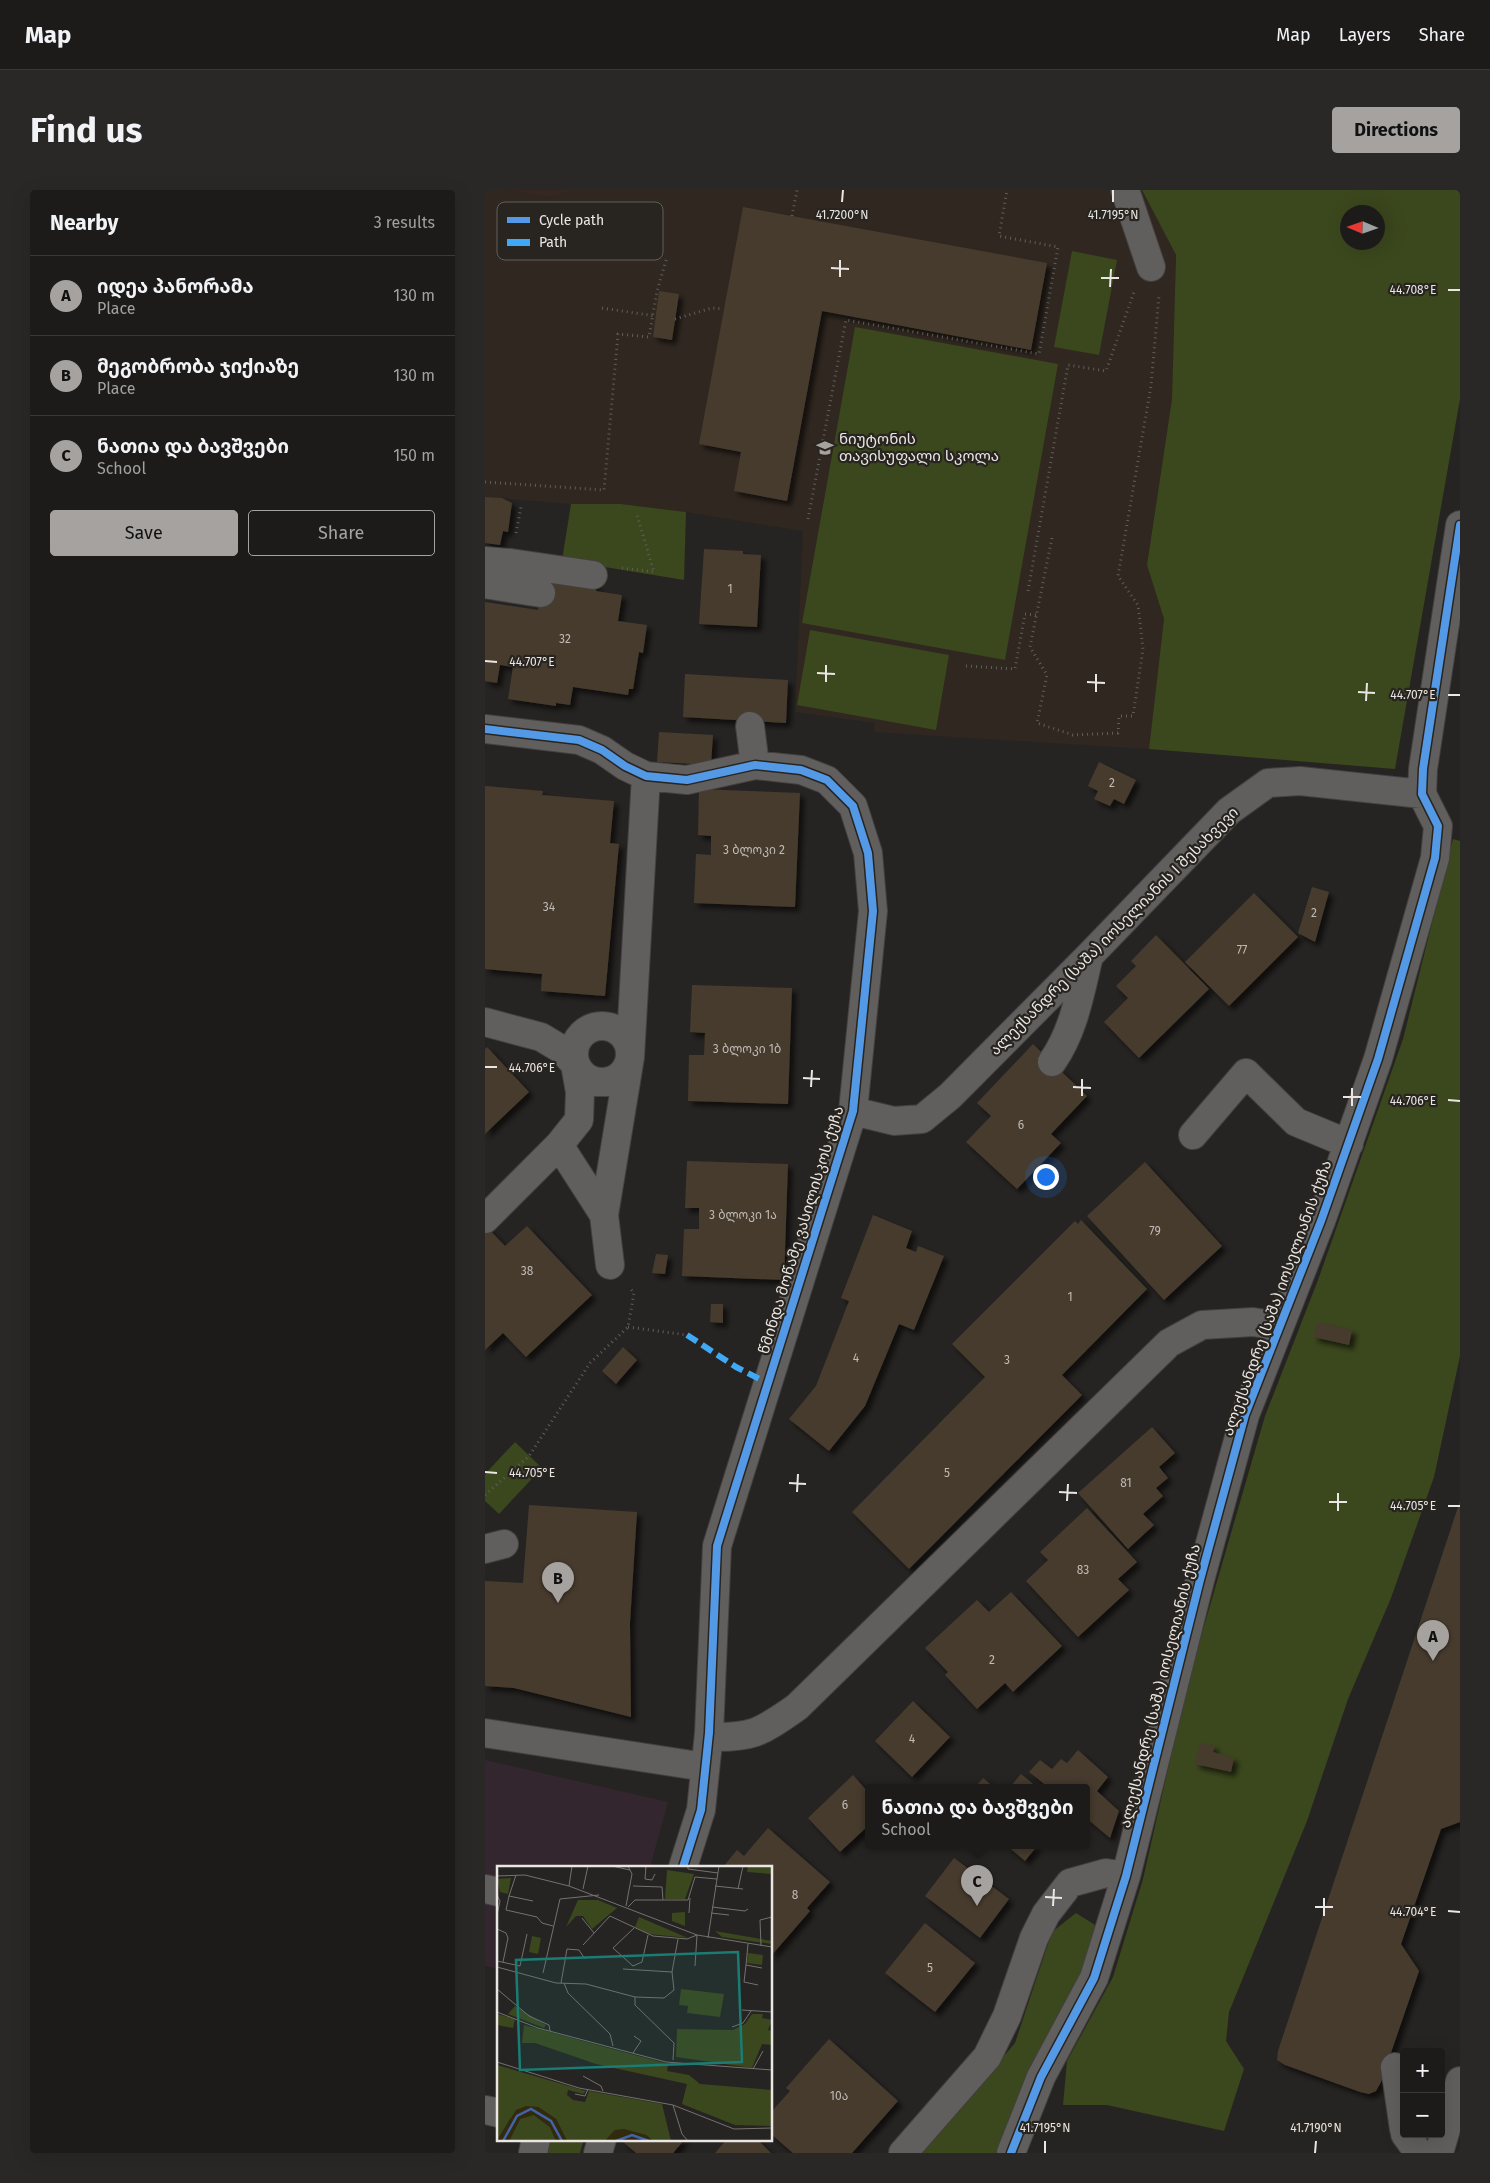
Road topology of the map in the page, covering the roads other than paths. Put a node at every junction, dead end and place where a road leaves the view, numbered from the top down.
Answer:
1 (1125, 190) edge
2 (1151, 267) road end
3 (1460, 525) edge
4 (485, 561) edge
5 (593, 575) dead end
6 (485, 584) edge
7 (541, 593) dead end
8 (750, 726) dead end
9 (485, 729) edge
10 (755, 765) junction
11 (646, 776) junction
12 (1422, 794) junction
13 (1089, 956) junction
14 (493, 1024) edge
15 (593, 1027) junction
16 (629, 1056) junction
17 (1052, 1062) dead end
18 (575, 1064) junction
19 (853, 1111) junction
20 (1193, 1135) dead end
21 (1349, 1144) junction
22 (559, 1145) junction
23 (604, 1215) junction
24 (485, 1219) edge
25 (610, 1265) road end
26 (1279, 1326) junction
27 (485, 1733) edge
28 (709, 1737) junction
29 (705, 1767) junction
30 (683, 1866) edge
31 (1126, 1876) junction
32 (1395, 2067) dead end
33 (1460, 2081) edge
34 (1400, 2101) edge
35 (1408, 2138) edge
36 (536, 2140) edge
37 (602, 2140) edge
38 (533, 2153) edge
39 (598, 2153) edge
40 (903, 2153) edge
41 (1011, 2153) edge
42 (1419, 2153) edge
43 (1439, 2153) edge

1 - 2 street
3 - 12 street
4 - 5 street
6 - 7 street
8 - 10 street
9 - 11 street, წმინდა მოწამე ვასილისკოს ქუჩა
10 - 11 street, წმინდა მოწამე ვასილისკოს ქუჩა
10 - 19 street, წმინდა მოწამე ვასილისკოს ქუჩა
11 - 16 street
12 - 13 street, ალექსანდრე (საშა) იოსელიანის I შესახვევი
12 - 21 street, ალექსანდრე (საშა) იოსელიანის ქუჩა
13 - 17 street
13 - 19 street, ალექსანდრე (საშა) იოსელიანის I შესახვევი
14 - 15 street
14 - 18 street
15 - 16 street
15 - 18 street
16 - 18 street
16 - 23 street
18 - 22 street
19 - 28 street, წმინდა მოწამე ვასილისკოს ქუჩა
20 - 21 street
21 - 26 street, ალექსანდრე (საშა) იოსელიანის ქუჩა
22 - 23 street
22 - 24 street
23 - 25 street
26 - 28 street
26 - 31 street, ალექსანდრე (საშა) იოსელიანის ქუჩა
27 - 29 street
28 - 29 street, წმინდა მოწამე ვასილისკოს ქუჩა
29 - 30 street, წმინდა მოწამე ვასილისკოს ქუჩა
31 - 40 street
31 - 41 street, ალექსანდრე (საშა) იოსელიანის ქუჩა
32 - 34 street
33 - 43 street
35 - 42 street
36 - 38 street
37 - 39 street

